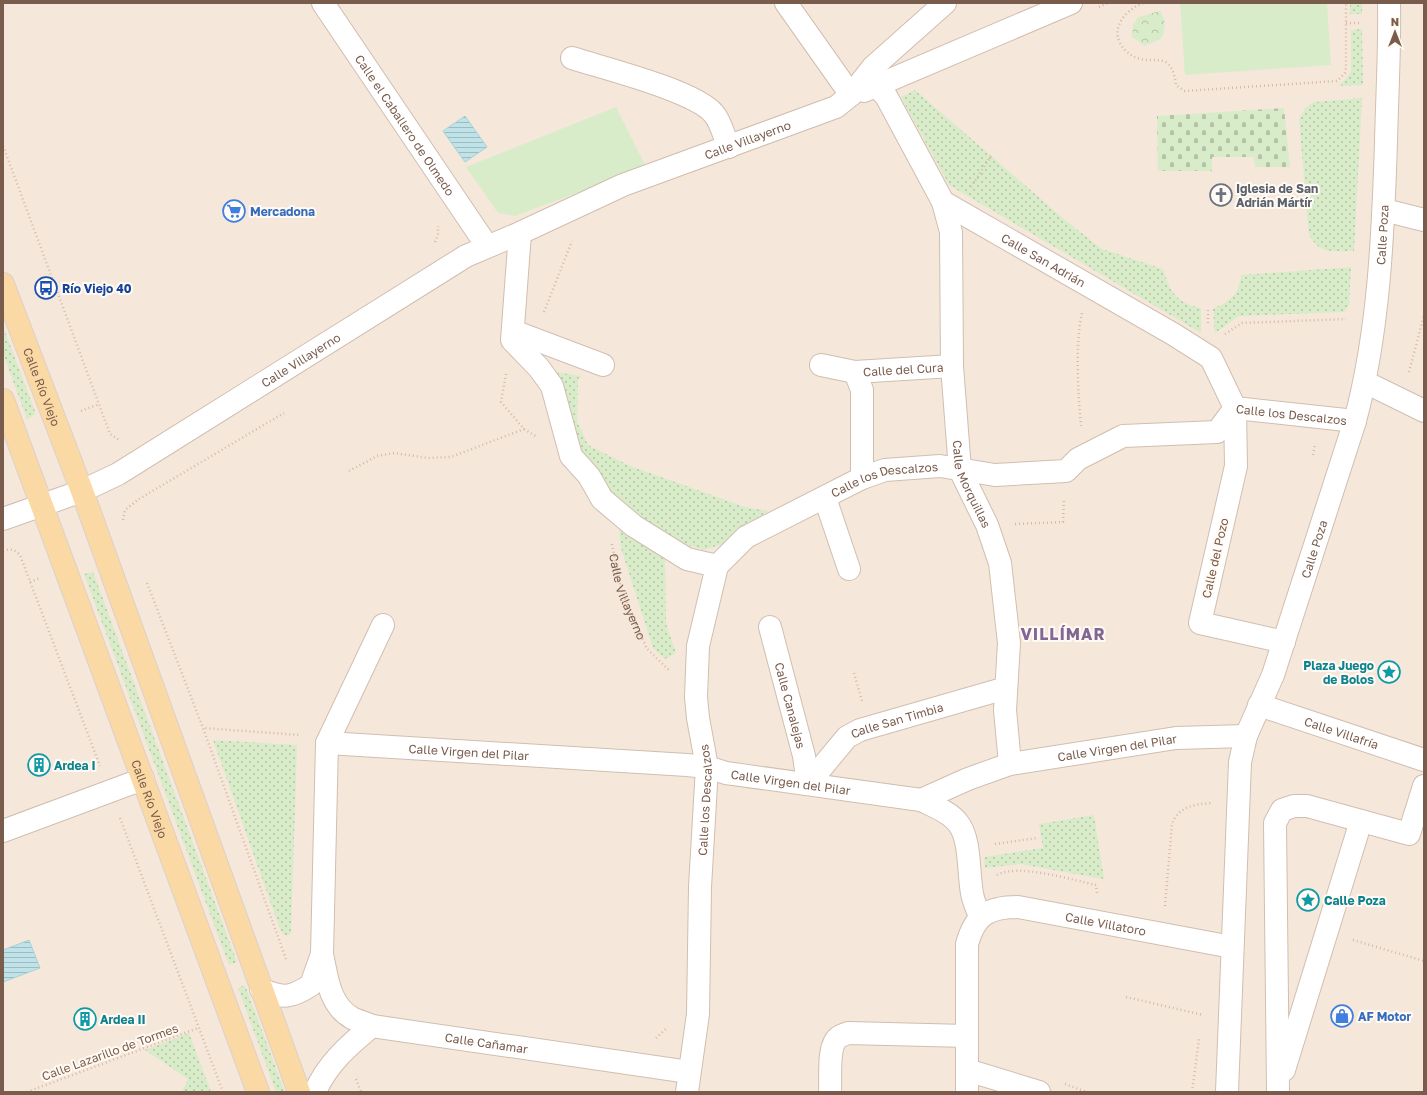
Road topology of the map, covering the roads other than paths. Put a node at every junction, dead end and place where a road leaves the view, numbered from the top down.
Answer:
1 (323, 3) edge
2 (786, 3) edge
3 (945, 3) edge
4 (1071, 3) edge
5 (1389, 3) edge
6 (572, 58) dead end
7 (877, 87) junction
8 (851, 95) junction
9 (729, 147) junction
10 (950, 206) junction
11 (1384, 210) junction
12 (1424, 220) edge
13 (520, 233) junction
14 (487, 246) junction
15 (3, 284) edge
16 (513, 336) junction
17 (603, 365) dead end
18 (821, 365) dead end
19 (952, 366) junction
20 (855, 372) junction
21 (1365, 382) junction
22 (3, 400) edge
23 (1235, 408) junction
24 (1424, 411) edge
25 (1355, 421) junction
26 (960, 470) junction
27 (862, 478) junction
28 (82, 491) junction
29 (825, 498) junction
30 (42, 505) junction
31 (3, 519) edge
32 (717, 566) junction
33 (849, 569) dead end
34 (382, 625) dead end
35 (770, 627) dead end
36 (1284, 642) junction
37 (1006, 688) junction
38 (1259, 706) junction
39 (1246, 736) junction
40 (327, 743) junction
41 (1424, 760) edge
42 (1010, 764) junction
43 (707, 768) junction
44 (143, 779) junction
45 (808, 784) junction
46 (1424, 786) edge
47 (921, 800) junction
48 (1362, 821) junction
49 (3, 831) edge
50 (980, 916) junction
51 (1232, 947) junction
52 (322, 954) junction
53 (261, 989) junction
54 (372, 1026) junction
55 (961, 1036) junction
56 (967, 1070) junction
57 (688, 1082) edge
58 (1275, 1091) edge
59 (258, 1092) edge
60 (300, 1092) edge
61 (315, 1092) edge
62 (830, 1092) edge
63 (967, 1092) edge
64 (1039, 1092) edge
65 (1227, 1092) edge

1 - 14 street, Calle el Caballero de Olmedo
2 - 8 street
3 - 8 street, Calle Villayerno
4 - 7 street
5 - 11 street, Calle Poza
6 - 9 street
7 - 8 street
7 - 10 street
8 - 9 street, Calle Villayerno
9 - 13 street, Calle Villayerno
10 - 19 street, Calle Morquillas
10 - 23 street, Calle San Adrián
11 - 12 street
11 - 21 street, Calle Poza
13 - 14 street, Calle Villayerno
13 - 16 street
14 - 28 street, Calle Villayerno
15 - 28 main road, Calle Río Viejo
16 - 17 street
16 - 32 street
18 - 20 street, Calle del Cura
19 - 20 street, Calle del Cura
19 - 26 street, Calle Morquillas
20 - 27 street, Calle del Cura
21 - 24 street
21 - 25 street, Calle Poza
22 - 30 main road, Calle Río Viejo
23 - 25 street, Calle los Descalzos
23 - 26 street, Calle los Descalzos
23 - 36 street, Calle del Pozo
25 - 36 street, Calle Poza
26 - 27 street, Calle los Descalzos
26 - 37 street, Calle Morquillas
27 - 29 street, Calle los Descalzos
28 - 30 street
28 - 53 main road, Calle Río Viejo
29 - 32 street, Calle los Descalzos
29 - 33 street, Calle los Descalzos
30 - 31 street
30 - 44 main road, Calle Río Viejo
32 - 43 street, Calle los Descalzos
34 - 40 street
35 - 45 street, Calle Canalejas
36 - 38 street, Calle Poza
37 - 42 street, Calle Morquillas
37 - 45 street, Calle San Timbia
38 - 39 street, Calle Poza
38 - 41 street, Calle Villafría
39 - 42 street, Calle Virgen del Pilar
39 - 51 street, Calle Poza
40 - 43 street, Calle Virgen del Pilar
40 - 52 street
42 - 47 street, Calle Virgen del Pilar
43 - 45 street, Calle Virgen del Pilar
43 - 57 street, Calle los Descalzos
44 - 49 street
44 - 59 main road, Calle Río Viejo
45 - 47 street, Calle Virgen del Pilar
46 - 48 street
47 - 50 street
48 - 58 street
48 - 58 street
50 - 51 street, Calle Villatoro
50 - 55 street
51 - 65 street, Calle Poza
52 - 53 street
52 - 54 street
53 - 60 main road, Calle Río Viejo
54 - 57 street, Calle Cañamar
54 - 61 street
55 - 56 street
55 - 62 street
56 - 63 street
56 - 64 street

